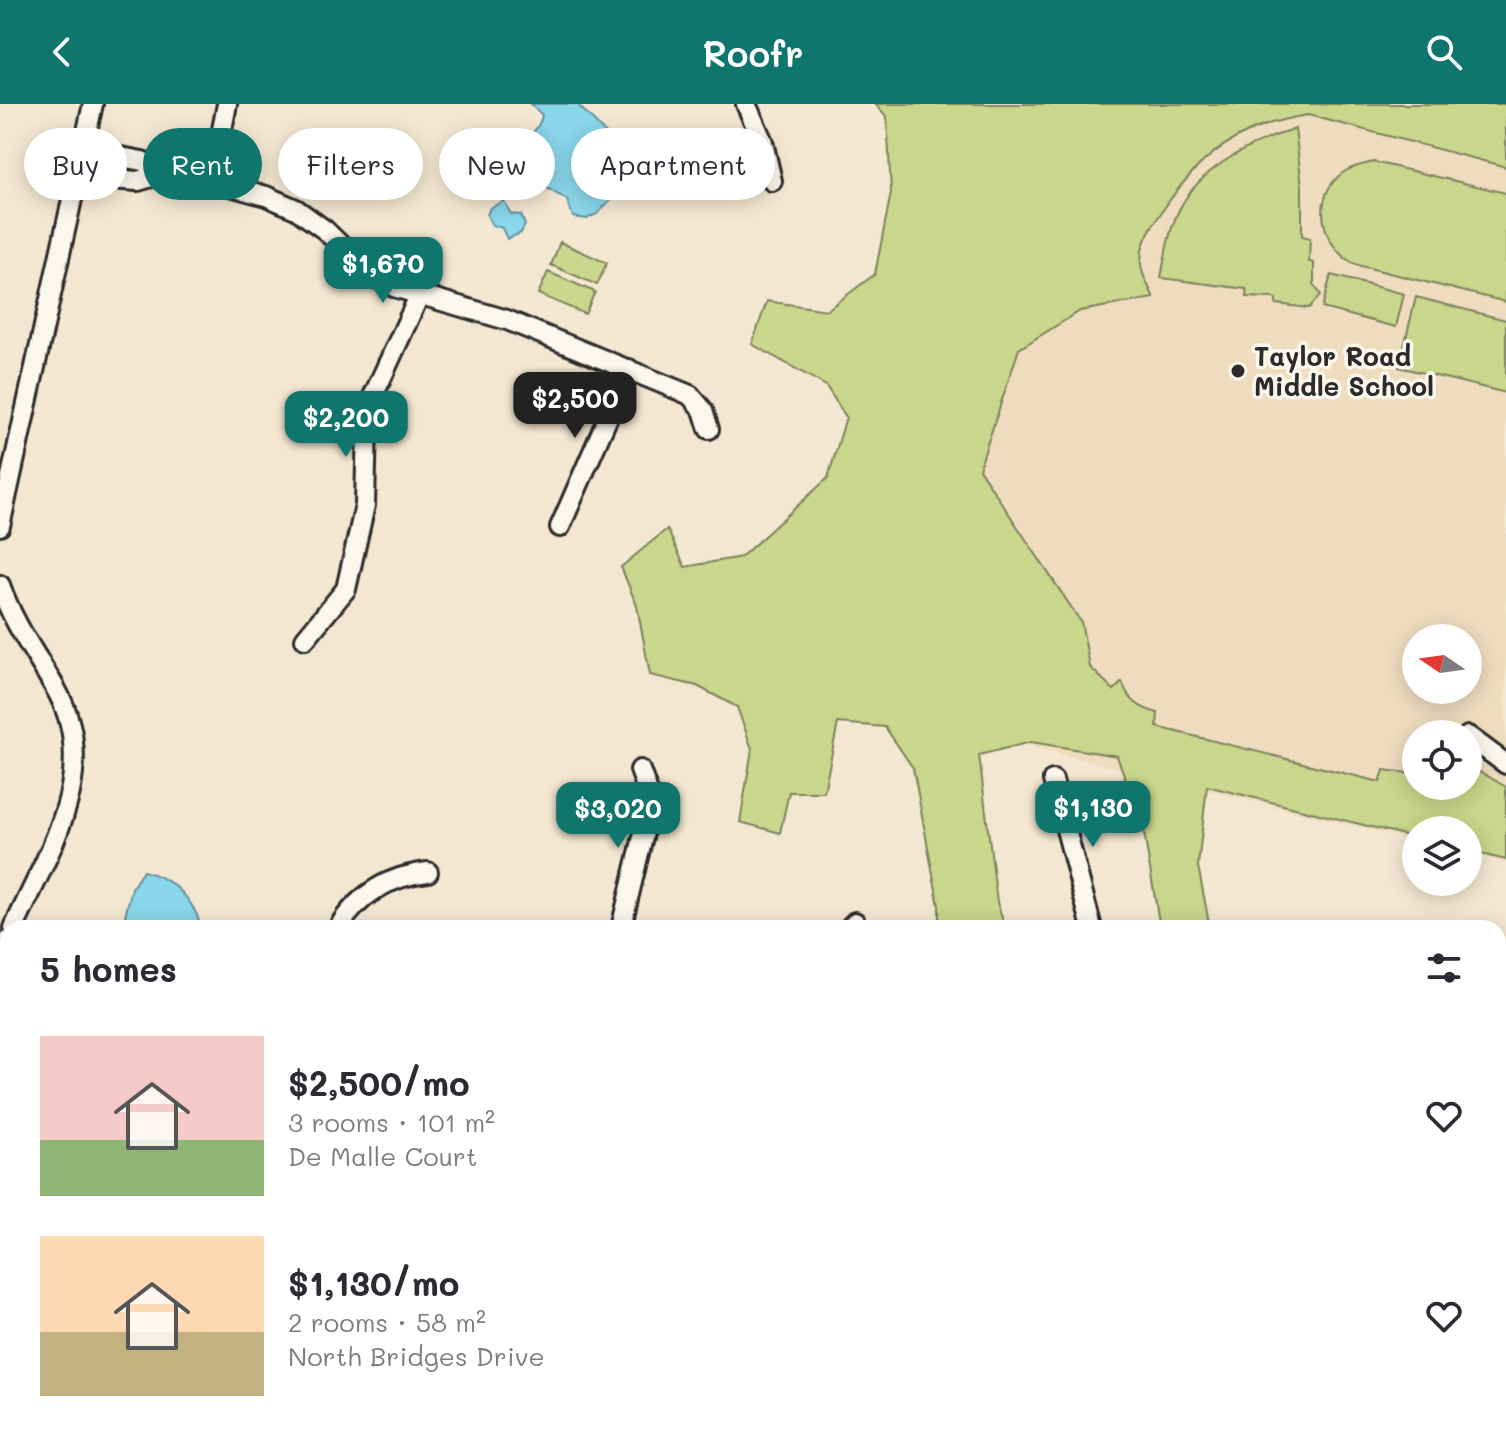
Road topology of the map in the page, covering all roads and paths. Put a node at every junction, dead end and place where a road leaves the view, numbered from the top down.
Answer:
1 (93, 104) edge
2 (227, 104) edge
3 (746, 104) edge
4 (88, 128) edge
5 (222, 128) edge
6 (757, 128) edge
7 (262, 195) edge
8 (73, 200) edge
9 (419, 296) junction
10 (629, 369) junction
11 (709, 429) dead end
12 (1, 516) edge
13 (560, 527) dead end
14 (0, 585) edge
15 (305, 639) dead end
16 (1482, 746) edge
17 (1506, 764) edge
18 (640, 770) dead end
19 (1053, 780) dead end
20 (428, 872) dead end
21 (18, 920) edge
22 (343, 920) edge
23 (623, 920) edge
24 (1090, 920) edge

1 - 4 street
2 - 5 street
3 - 6 street
7 - 9 street
8 - 12 street
9 - 10 street
9 - 15 street
10 - 11 street
10 - 13 street
14 - 21 street
16 - 17 street
18 - 23 street
19 - 24 street
20 - 22 street

